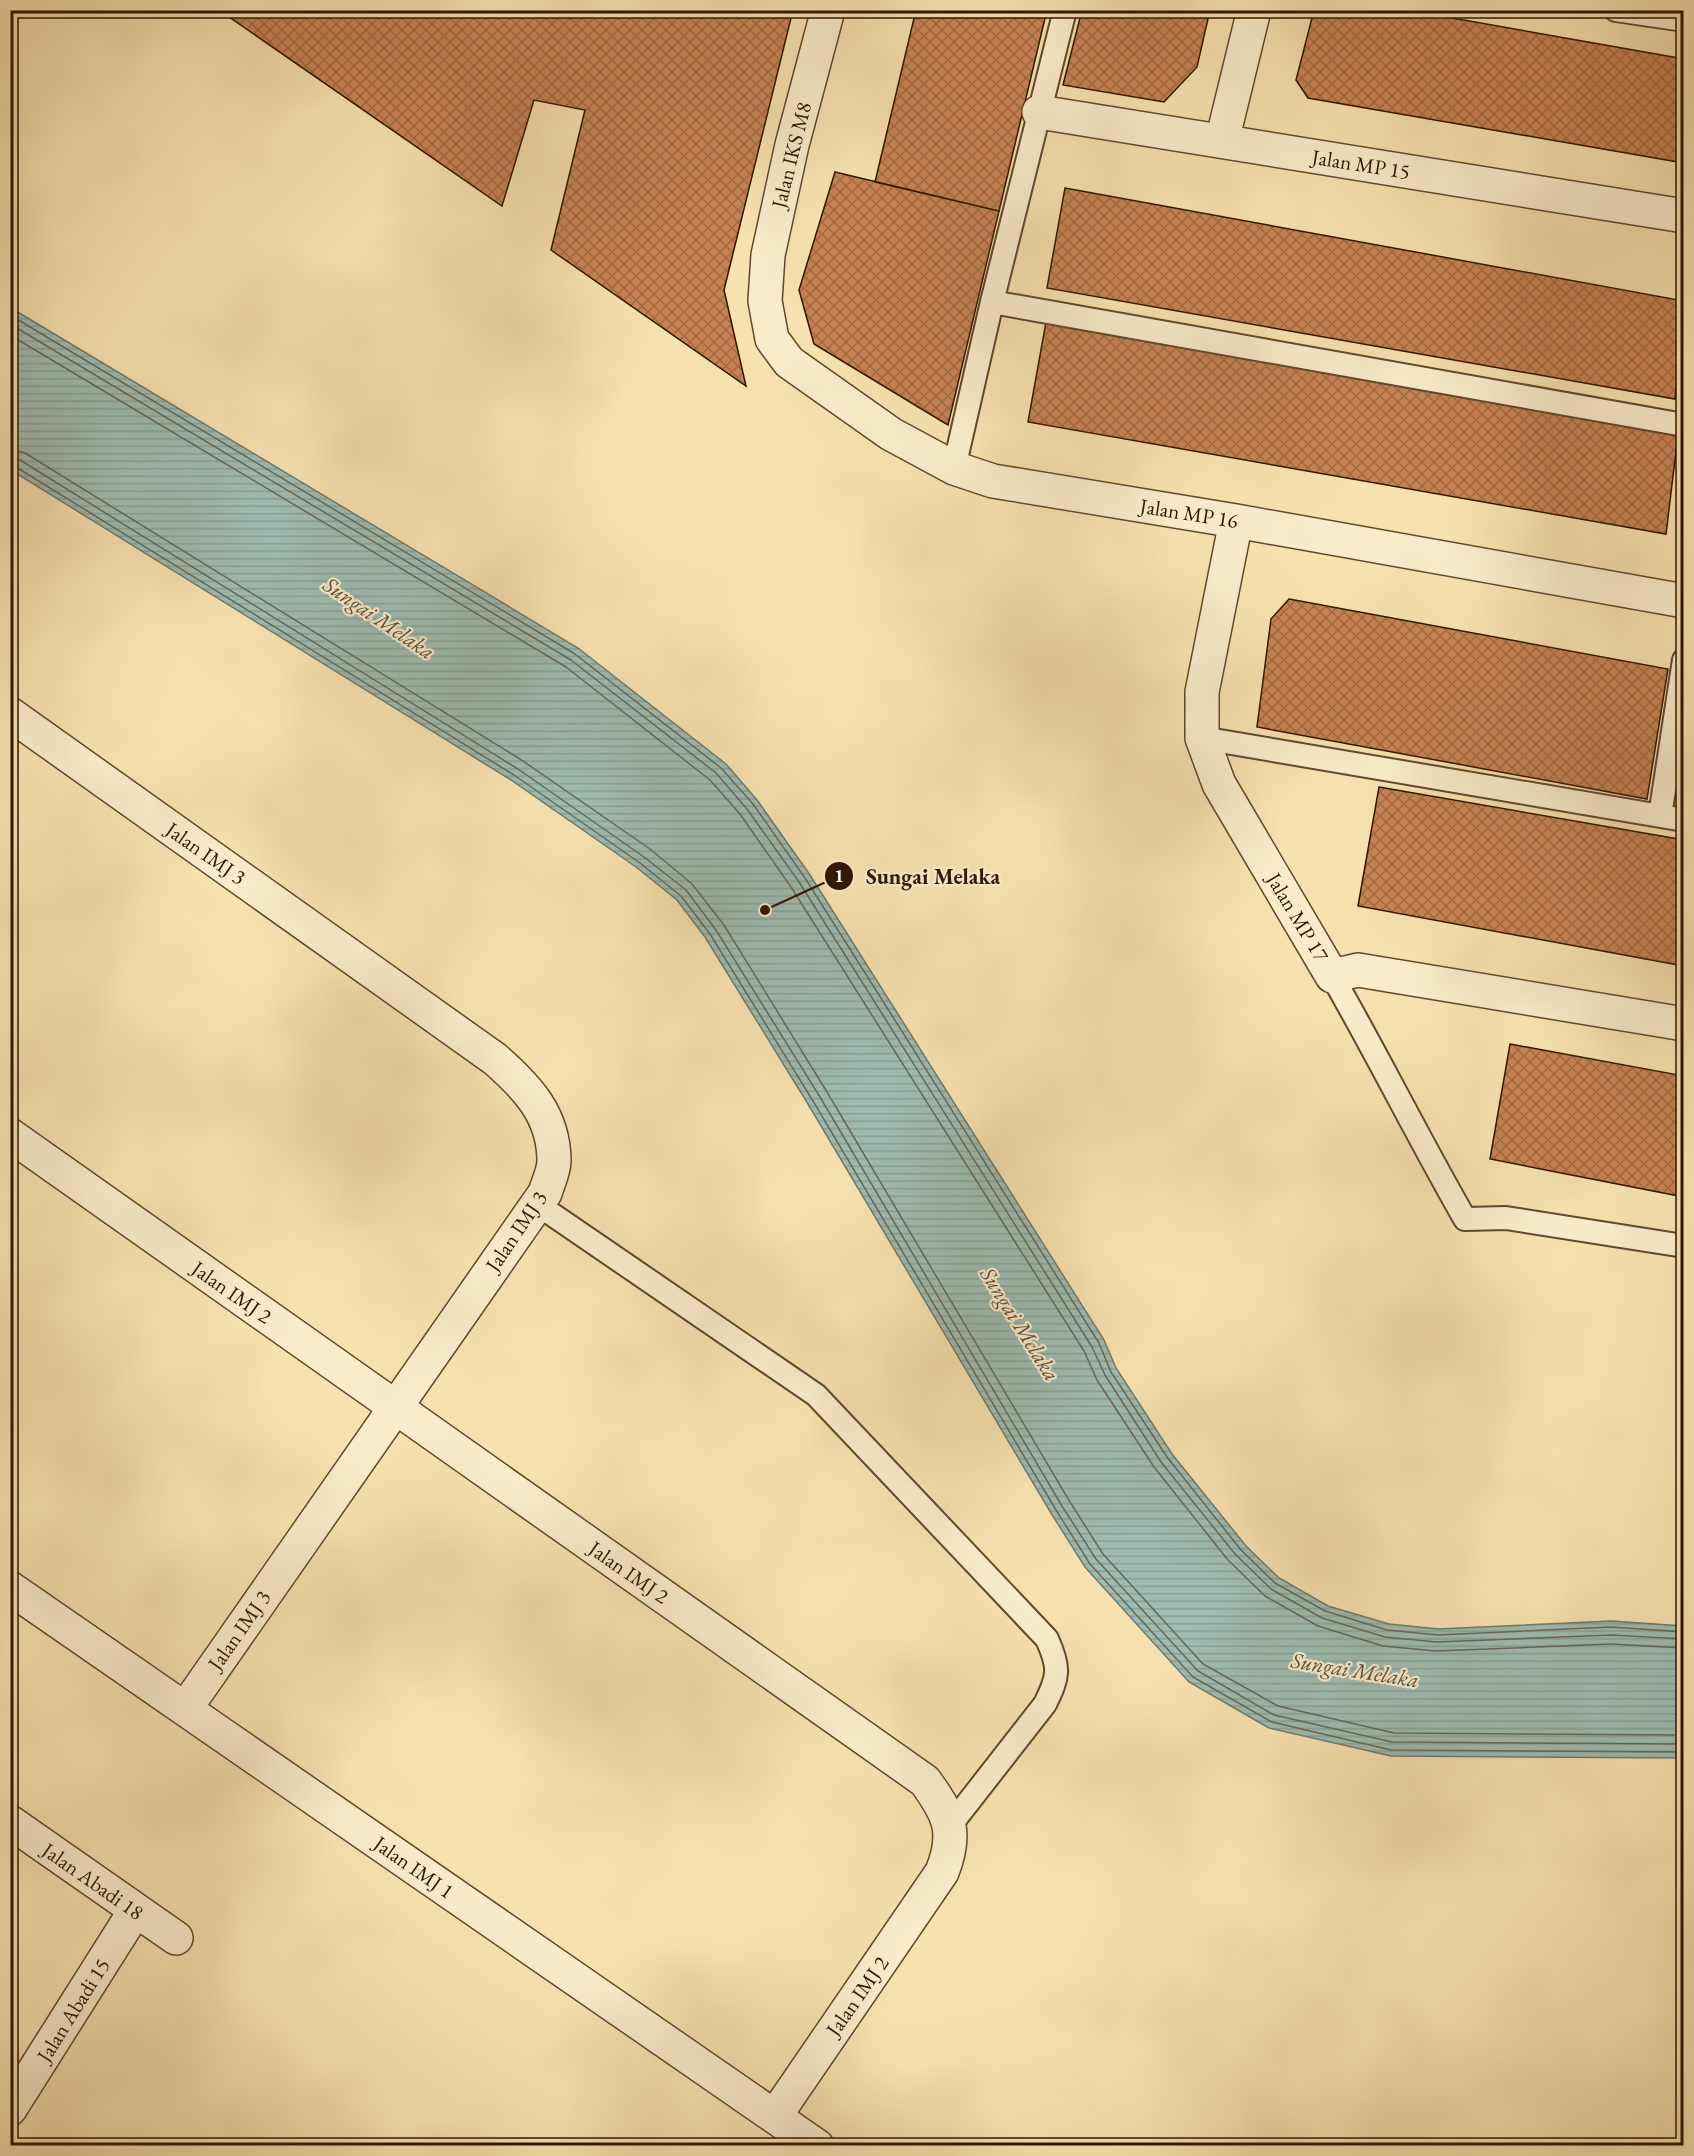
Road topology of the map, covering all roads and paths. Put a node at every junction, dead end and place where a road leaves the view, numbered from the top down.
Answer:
1 (828, 10) edge
2 (1065, 10) edge
3 (1254, 10) edge
4 (1616, 10) edge
5 (1683, 20) edge
6 (1039, 112) junction
7 (1222, 141) junction
8 (1683, 216) edge
9 (765, 301) joint
10 (992, 302) junction
11 (1683, 425) edge
12 (954, 468) junction
13 (1236, 521) junction
14 (1683, 601) edge
15 (1683, 660) edge
16 (10, 714) edge
17 (1202, 738) junction
18 (1660, 816) junction
19 (1683, 820) edge
20 (1332, 976) junction
21 (1683, 1024) edge
22 (10, 1135) edge
23 (537, 1204) junction
24 (1683, 1245) edge
25 (395, 1407) junction
26 (10, 1588) edge
27 (184, 1709) junction
28 (10, 1822) edge
29 (949, 1827) junction
30 (135, 1911) junction
31 (176, 1938) dead end
32 (10, 2109) edge
33 (775, 2116) junction
34 (817, 2145) edge

1 - 9 street, Jalan IKS M8
2 - 6 lane
3 - 7 street
4 - 5 lane
6 - 7 street, Jalan MP 15
6 - 10 lane
7 - 8 street, Jalan MP 15
9 - 12 street, Jalan MP 16
10 - 11 lane
10 - 12 lane
12 - 13 street, Jalan MP 16
13 - 14 street, Jalan MP 16
13 - 17 street, Jalan MP 17
15 - 18 lane
16 - 23 street, Jalan IMJ 3
17 - 18 lane
17 - 20 street, Jalan MP 17
18 - 19 lane
20 - 21 street, Jalan MP 17
20 - 24 lane
22 - 25 street, Jalan IMJ 2
23 - 25 street, Jalan IMJ 3
23 - 29 lane
25 - 27 street, Jalan IMJ 3
25 - 29 street, Jalan IMJ 2
26 - 27 street, Jalan IMJ 1
27 - 33 street, Jalan IMJ 1
28 - 30 street, Jalan Abadi 18
29 - 33 street, Jalan IMJ 2
30 - 31 street, Jalan Abadi 18
30 - 32 street, Jalan Abadi 15
33 - 34 street, Jalan IMJ 1

